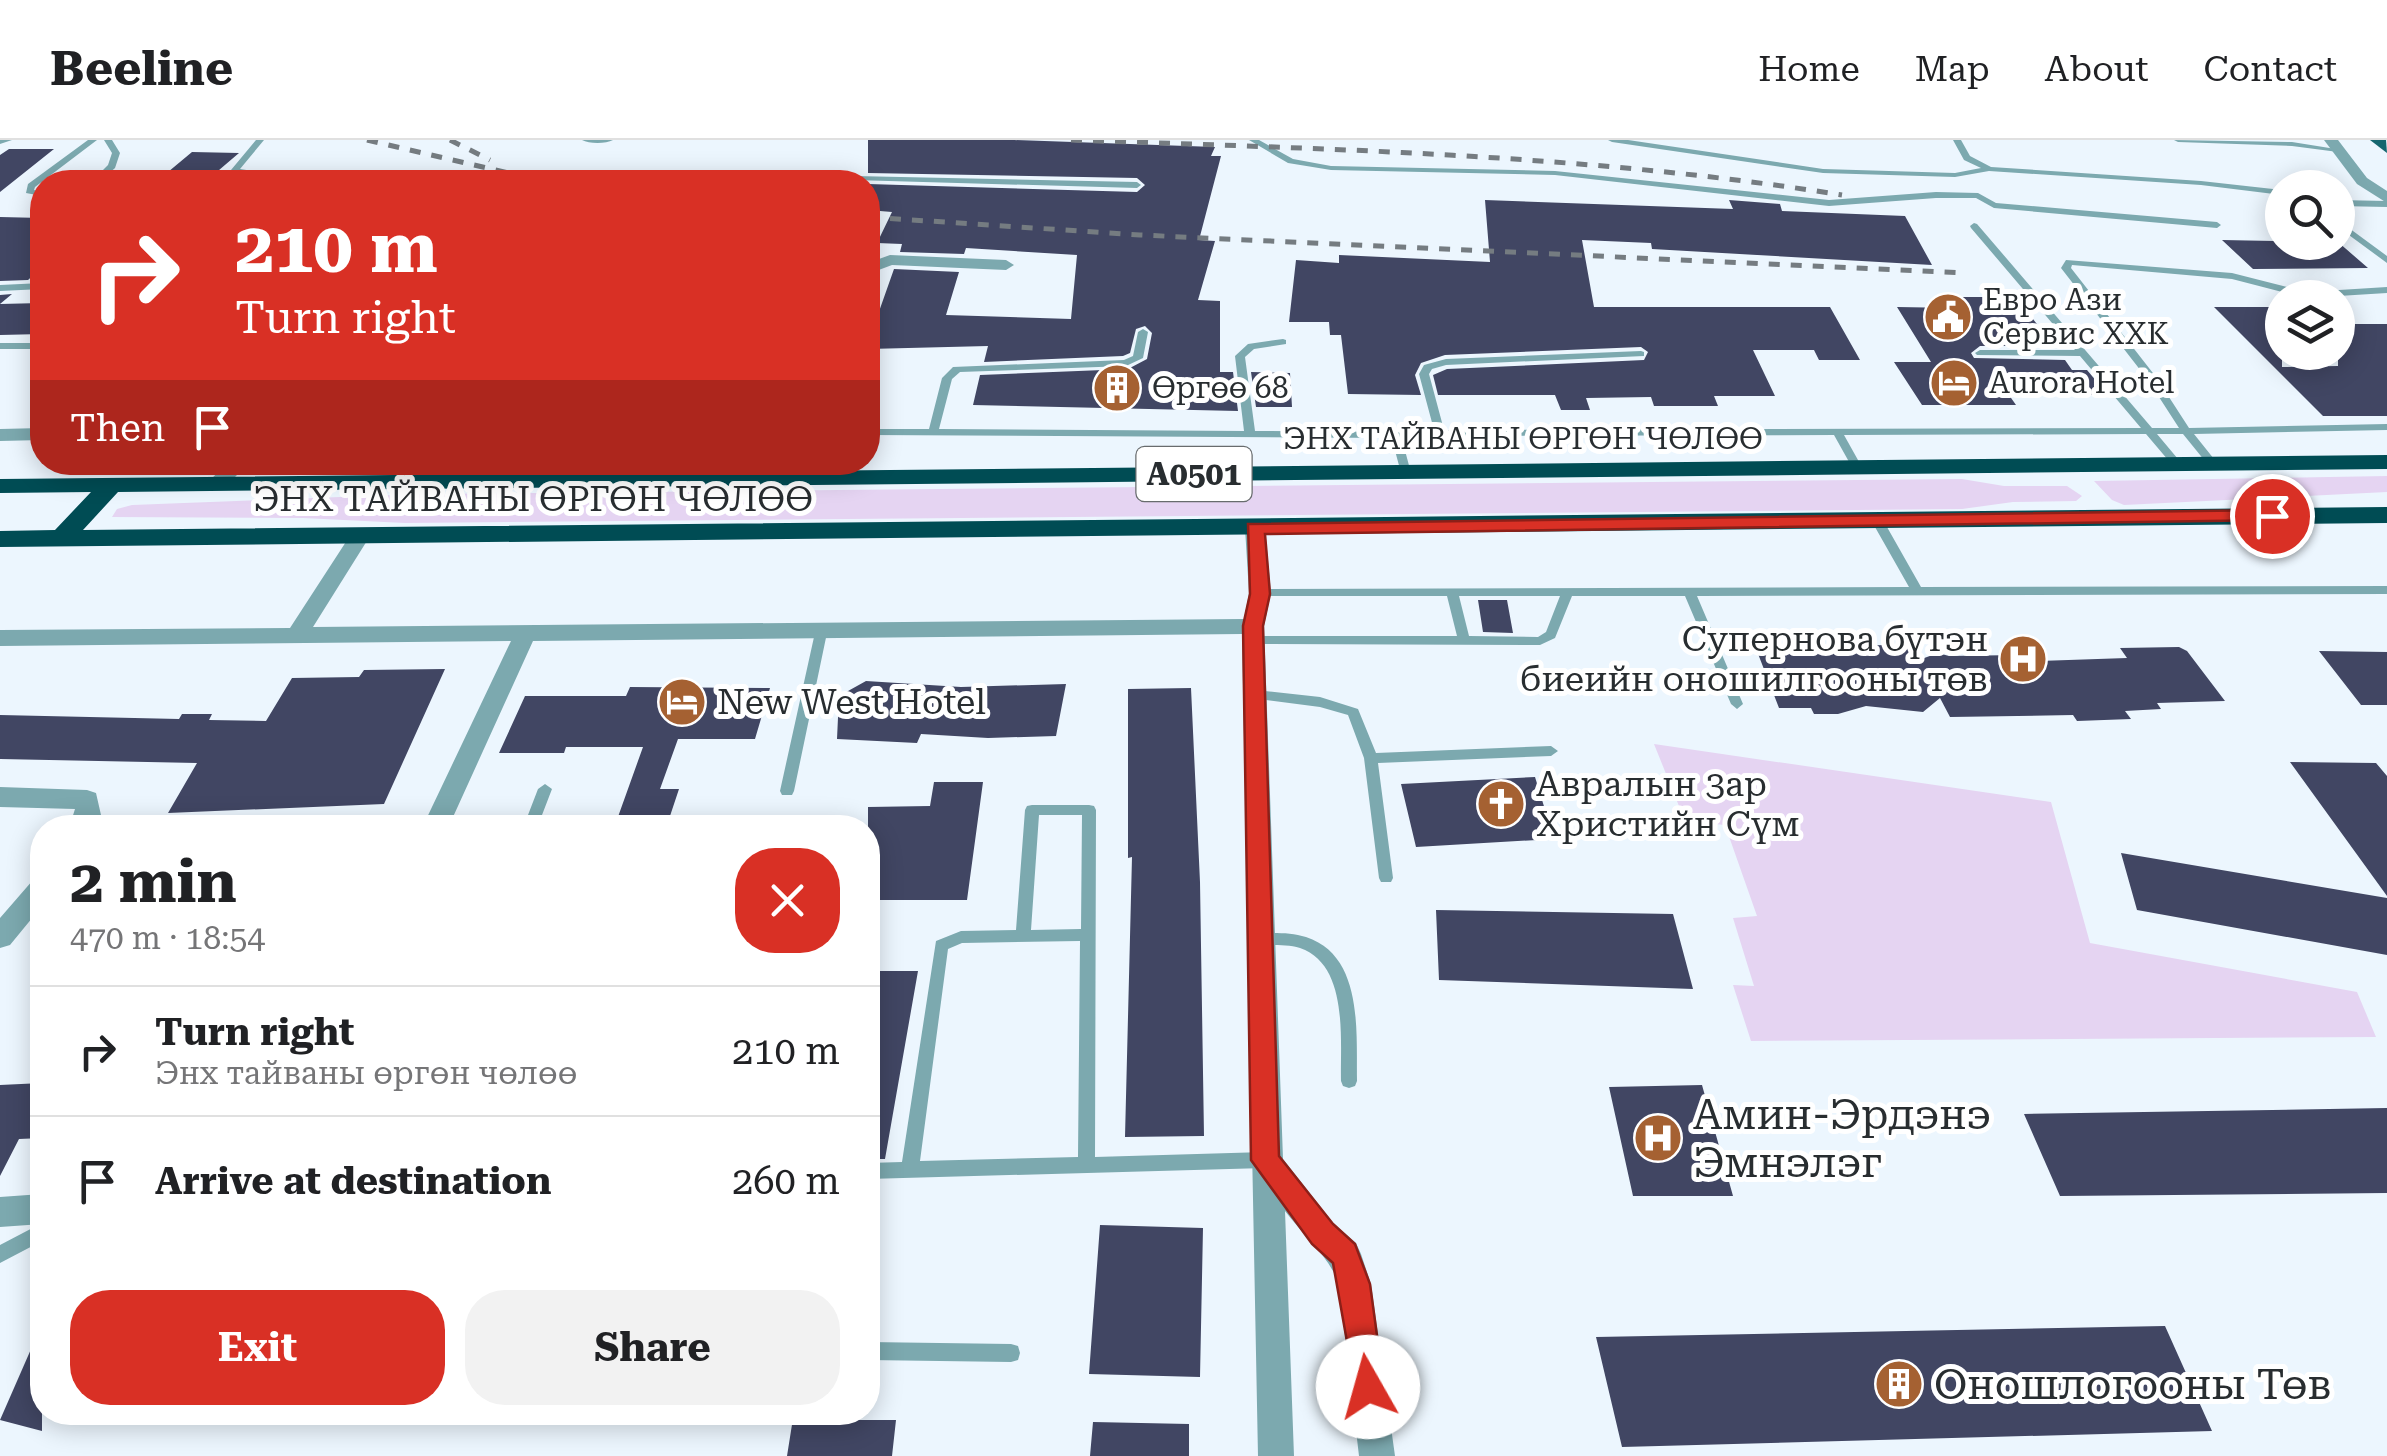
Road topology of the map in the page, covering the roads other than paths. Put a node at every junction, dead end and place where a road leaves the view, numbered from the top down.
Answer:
1 (8, 140) edge
2 (93, 140) edge
3 (108, 140) edge
4 (260, 140) edge
5 (586, 140) edge
6 (609, 140) edge
7 (1253, 140) edge
8 (1612, 140) edge
9 (1957, 140) edge
10 (2178, 140) edge
11 (2377, 140) edge
12 (0, 142) edge
13 (2289, 142) edge
14 (1263, 144) edge
15 (2334, 145) edge
16 (2387, 149) edge
17 (1989, 169) junction
18 (53, 170) edge
19 (106, 170) edge
20 (235, 170) edge
21 (241, 170) edge
22 (1970, 173) junction
23 (880, 179) edge
24 (1137, 185) dead end
25 (2265, 191) edge
26 (1978, 196) junction
27 (2387, 201) edge
28 (2355, 202) edge
29 (2217, 225) dead end
30 (1974, 226) dead end
31 (2355, 235) edge
32 (2387, 260) edge
33 (880, 264) edge
34 (1006, 265) dead end
35 (30, 287) edge
36 (0, 288) edge
37 (2387, 290) edge
38 (1143, 332) dead end
39 (1283, 342) dead end
40 (0, 346) edge
41 (30, 346) edge
42 (2082, 353) junction
43 (1640, 354) dead end
44 (1980, 354) dead end
45 (2387, 427) edge
46 (2148, 430) junction
47 (2186, 431) junction
48 (880, 432) edge
49 (1838, 432) junction
50 (932, 433) junction
51 (1440, 433) junction
52 (30, 434) edge
53 (0, 435) edge
54 (1250, 435) junction
55 (1402, 436) junction
56 (2387, 462) edge
57 (2213, 464) junction
58 (2178, 465) junction
59 (2039, 467) junction
60 (1858, 468) junction
61 (880, 470) edge
62 (1406, 473) junction
63 (227, 475) edge
64 (556, 475) edge
65 (217, 484) junction
66 (111, 485) junction
67 (0, 486) edge
68 (2387, 515) edge
69 (2080, 518) junction
70 (1877, 520) junction
71 (1255, 528) junction
72 (360, 536) junction
73 (62, 538) junction
74 (0, 539) edge
75 (2387, 590) edge
76 (1918, 592) junction
77 (1690, 593) junction
78 (1260, 594) junction
79 (1452, 594) junction
80 (1567, 594) junction
81 (822, 628) junction
82 (1253, 633) junction
83 (525, 634) junction
84 (296, 636) junction
85 (0, 638) edge
86 (1464, 641) junction
87 (1254, 695) junction
88 (1737, 704) dead end
89 (1551, 752) dead end
90 (1371, 758) junction
91 (545, 789) dead end
92 (787, 791) dead end
93 (0, 797) edge
94 (88, 815) edge
95 (442, 815) edge
96 (535, 815) edge
97 (1386, 878) dead end
98 (30, 902) edge
99 (1089, 935) junction
100 (1022, 936) junction
101 (0, 937) edge
102 (1259, 939) junction
103 (1349, 1081) dead end
104 (1265, 1160) junction
105 (1086, 1162) junction
106 (910, 1168) junction
107 (880, 1170) edge
108 (30, 1211) edge
109 (0, 1212) edge
110 (30, 1238) edge
111 (0, 1254) edge
112 (880, 1351) edge
113 (1011, 1353) dead end
114 (1276, 1456) edge
115 (1377, 1456) edge

1 - 12 lane
2 - 18 lane
3 - 19 lane
4 - 20 lane
4 - 21 lane
5 - 6 lane
7 - 14 lane
8 - 22 lane
9 - 17 lane
10 - 13 lane
11 - 16 main road
13 - 15 lane
14 - 26 lane
15 - 27 street
17 - 22 lane
17 - 25 lane
22 - 26 lane
23 - 24 lane
26 - 29 lane
27 - 28 lane
30 - 42 lane
31 - 32 lane
33 - 34 street
35 - 36 lane
37 - 47 lane
38 - 50 lane
39 - 54 lane
40 - 41 lane
42 - 44 lane
42 - 46 lane
43 - 51 lane
45 - 47 lane
46 - 47 lane
46 - 49 lane
46 - 58 lane
47 - 57 lane
48 - 50 lane
49 - 51 lane
49 - 60 lane
50 - 54 lane
51 - 55 lane
52 - 53 street
54 - 55 lane
55 - 62 lane
56 - 57 highway, ЭНХ ТАЙВАНЫ ӨРГӨН ЧӨЛӨӨ / A0501
57 - 58 highway, ЭНХ ТАЙВАНЫ ӨРГӨН ЧӨЛӨӨ / A0501
58 - 59 highway, ЭНХ ТАЙВАНЫ ӨРГӨН ЧӨЛӨӨ / A0501
59 - 60 highway, ЭНХ ТАЙВАНЫ ӨРГӨН ЧӨЛӨӨ / A0501
59 - 69 highway
60 - 62 highway, ЭНХ ТАЙВАНЫ ӨРГӨН ЧӨЛӨӨ / A0501
61 - 62 highway, ЭНХ ТАЙВАНЫ ӨРГӨН ЧӨЛӨӨ / A0501
63 - 65 street
64 - 65 highway, ЭНХ ТАЙВАНЫ ӨРГӨН ЧӨЛӨӨ / A0501
65 - 66 highway, ЭНХ ТАЙВАНЫ ӨРГӨН ЧӨЛӨӨ / A0501
66 - 67 highway, ЭНХ ТАЙВАНЫ ӨРГӨН ЧӨЛӨӨ / A0501
66 - 73 highway
68 - 69 highway, ЭНХ ТАЙВАНЫ ӨРГӨН ЧӨЛӨӨ / A0501
69 - 70 highway, ЭНХ ТАЙВАНЫ ӨРГӨН ЧӨЛӨӨ / A0501
70 - 71 highway, ЭНХ ТАЙВАНЫ ӨРГӨН ЧӨЛӨӨ / A0501
70 - 76 lane
71 - 72 highway, ЭНХ ТАЙВАНЫ ӨРГӨН ЧӨЛӨӨ / A0501
71 - 78 street
72 - 73 highway, ЭНХ ТАЙВАНЫ ӨРГӨН ЧӨЛӨӨ / A0501
72 - 84 street
73 - 74 highway, ЭНХ ТАЙВАНЫ ӨРГӨН ЧӨЛӨӨ / A0501
75 - 76 lane
76 - 77 lane
77 - 80 lane
77 - 88 lane
78 - 79 lane
78 - 82 street
79 - 80 lane
79 - 86 lane
80 - 86 lane
81 - 82 street
81 - 83 street
81 - 92 lane
82 - 86 lane
82 - 87 street
83 - 84 street
83 - 95 street
84 - 85 street
87 - 90 lane
87 - 102 street
89 - 90 lane
90 - 97 lane
91 - 96 lane
93 - 94 street
98 - 101 street
99 - 100 lane
99 - 100 lane
99 - 105 lane
100 - 106 lane
102 - 103 lane
102 - 104 street
104 - 105 lane
104 - 114 street
104 - 115 street
105 - 106 lane
106 - 107 lane
108 - 109 street
110 - 111 lane
112 - 113 lane

